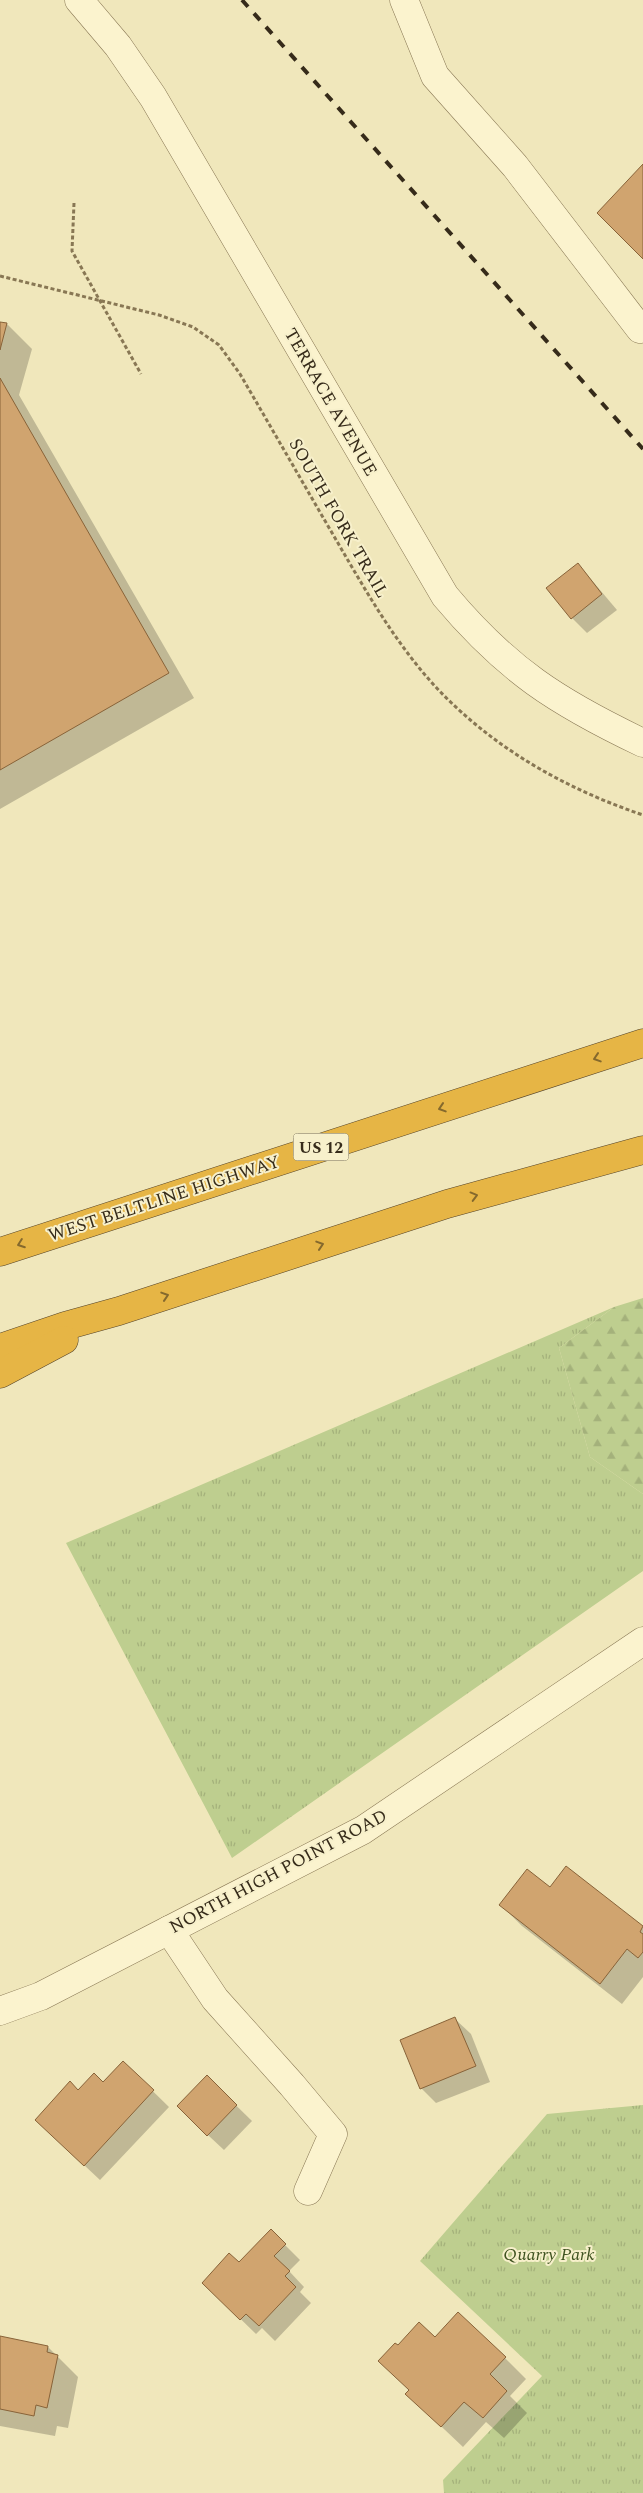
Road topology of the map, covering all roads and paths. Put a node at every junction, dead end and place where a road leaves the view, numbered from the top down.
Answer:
1 (80, 0) edge
2 (404, 0) edge
3 (74, 203) dead end
4 (0, 276) edge
5 (99, 300) junction
6 (642, 329) edge
7 (141, 374) dead end
8 (643, 743) edge
9 (643, 815) edge
10 (643, 1043) edge
11 (643, 1150) edge
12 (0, 1252) edge
13 (119, 1311) junction
14 (0, 1348) edge
15 (0, 1374) edge
16 (643, 1641) edge
17 (169, 1930) junction
18 (0, 2011) edge
19 (308, 2191) dead end

1 - 8 street, TERRACE AVENUE
2 - 6 street
3 - 5 path
4 - 5 path, SOUTH FORK TRAIL
5 - 7 path
5 - 9 path, SOUTH FORK TRAIL
10 -> 12 highway, WEST BELTLINE HIGHWAY / US 12
13 -> 11 highway
13 - 14 highway
13 - 15 highway
16 - 17 street, NORTH HIGH POINT ROAD
17 - 18 street, NORTH HIGH POINT ROAD
17 - 19 street

